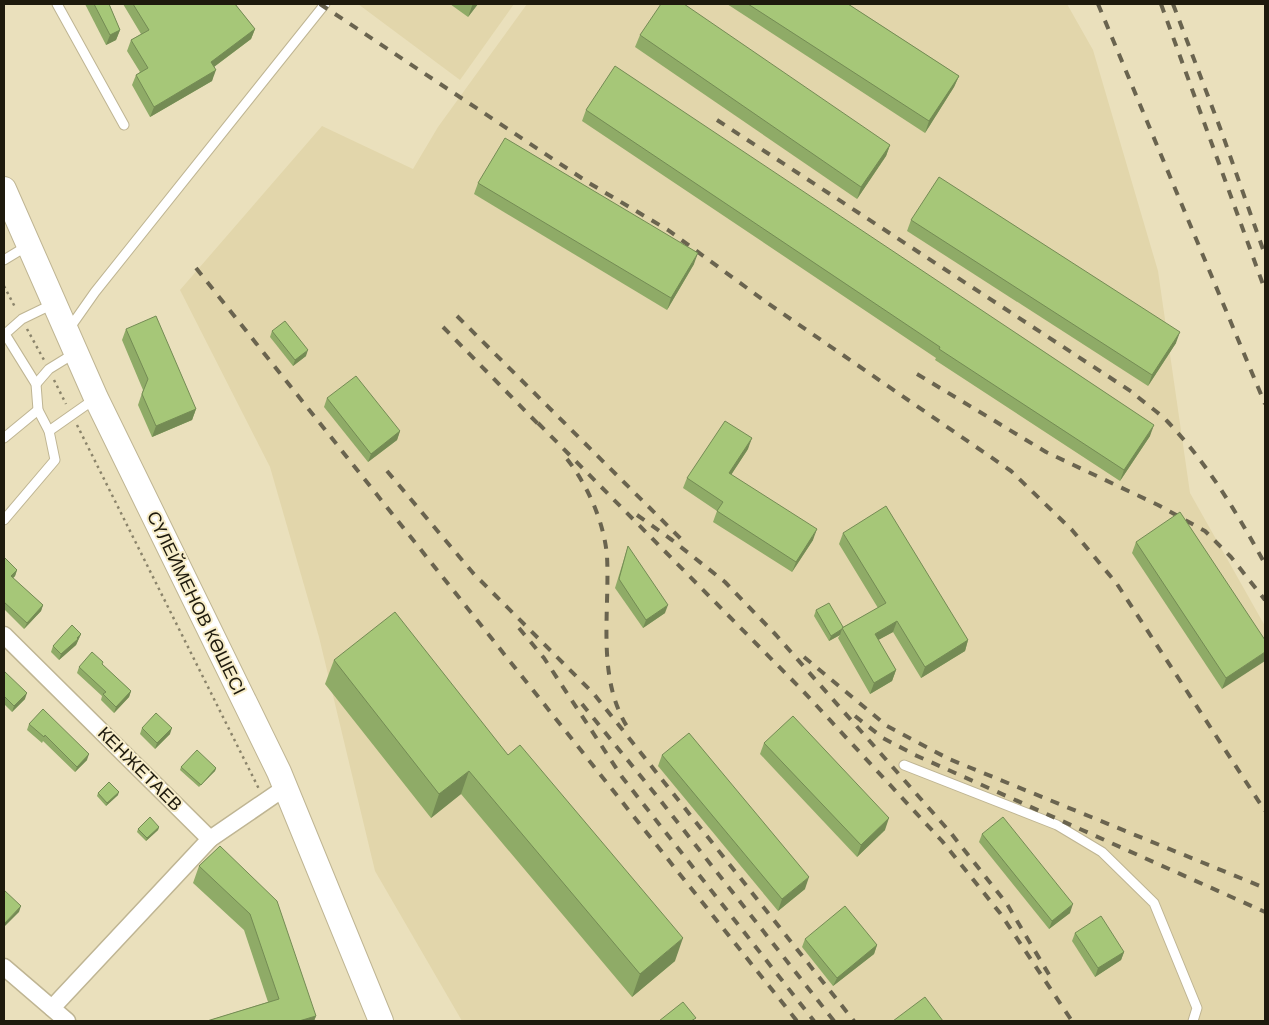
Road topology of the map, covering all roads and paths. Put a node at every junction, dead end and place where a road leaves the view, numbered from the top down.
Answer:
1 (57, 4) edge
2 (325, 4) edge
3 (124, 125) dead end
4 (4, 189) edge
5 (28, 246) junction
6 (4, 260) edge
7 (4, 286) edge
8 (53, 304) junction
9 (22, 319) junction
10 (4, 334) edge
11 (71, 343) junction
12 (49, 369) junction
13 (36, 384) junction
14 (96, 398) junction
15 (38, 410) junction
16 (71, 414) junction
17 (49, 431) junction
18 (4, 438) edge
19 (4, 520) edge
20 (4, 635) edge
21 (904, 765) dead end
22 (286, 787) junction
23 (266, 801) junction
24 (210, 839) junction
25 (4, 967) edge
26 (52, 1008) junction
27 (67, 1021) edge
28 (381, 1021) edge
29 (1193, 1021) edge

1 - 3 lane
2 - 11 lane
4 - 5 street, СҮЛЕЙМЕНОВ КӨШЕСІ
5 - 6 lane
5 - 8 street, СҮЛЕЙМЕНОВ КӨШЕСІ
7 - 9 path
8 - 9 lane
8 - 11 street, СҮЛЕЙМЕНОВ КӨШЕСІ
9 - 10 lane
9 - 12 path
10 - 13 lane
11 - 12 lane
11 - 14 street, СҮЛЕЙМЕНОВ КӨШЕСІ
12 - 13 lane
12 - 16 path
13 - 15 lane
14 - 16 lane
14 - 22 street, СҮЛЕЙМЕНОВ КӨШЕСІ
15 - 17 lane
15 - 18 lane
16 - 17 lane
16 - 23 path
17 - 19 lane
20 - 24 street, КЕНЖЕТАЕВ
21 - 29 lane
22 - 23 street
22 - 28 street, СҮЛЕЙМЕНОВ КӨШЕСІ
23 - 24 street
24 - 26 street
25 - 26 street
26 - 27 street

